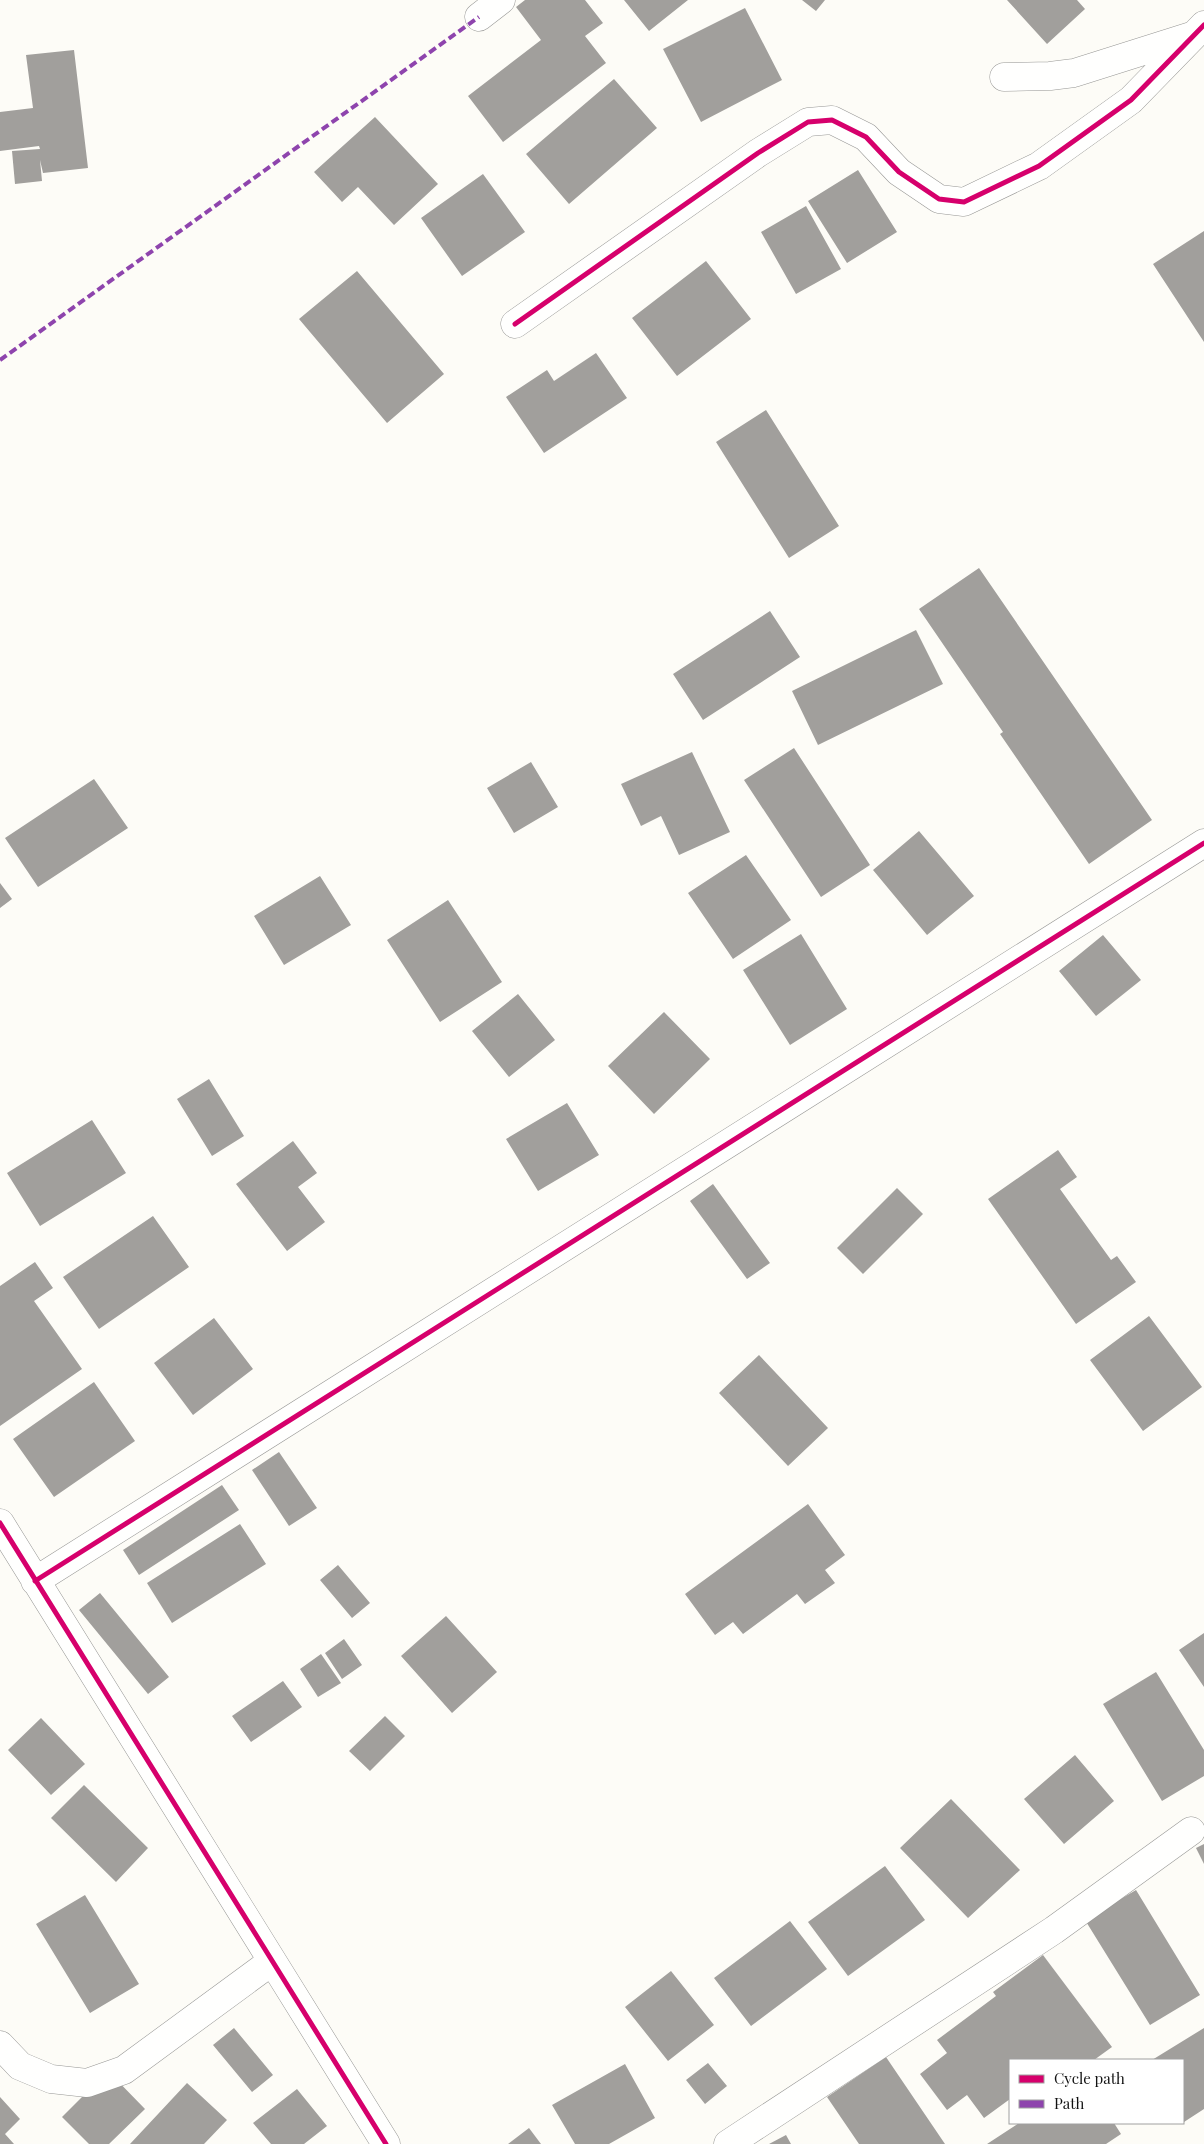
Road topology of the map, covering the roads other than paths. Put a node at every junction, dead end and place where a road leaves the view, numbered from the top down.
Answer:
1 (500, 0) edge
2 (478, 17) dead end
3 (1199, 30) edge
4 (1004, 77) dead end
5 (515, 324) dead end
6 (1204, 843) edge
7 (0, 1523) edge
8 (35, 1581) junction
9 (1190, 1831) dead end
10 (271, 1962) junction
11 (0, 2044) edge
12 (381, 2142) edge
13 (728, 2144) edge

1 - 2 street
3 - 4 street
3 - 5 street
6 - 8 street
7 - 8 street
8 - 10 street
9 - 13 street
10 - 11 street
10 - 12 street

